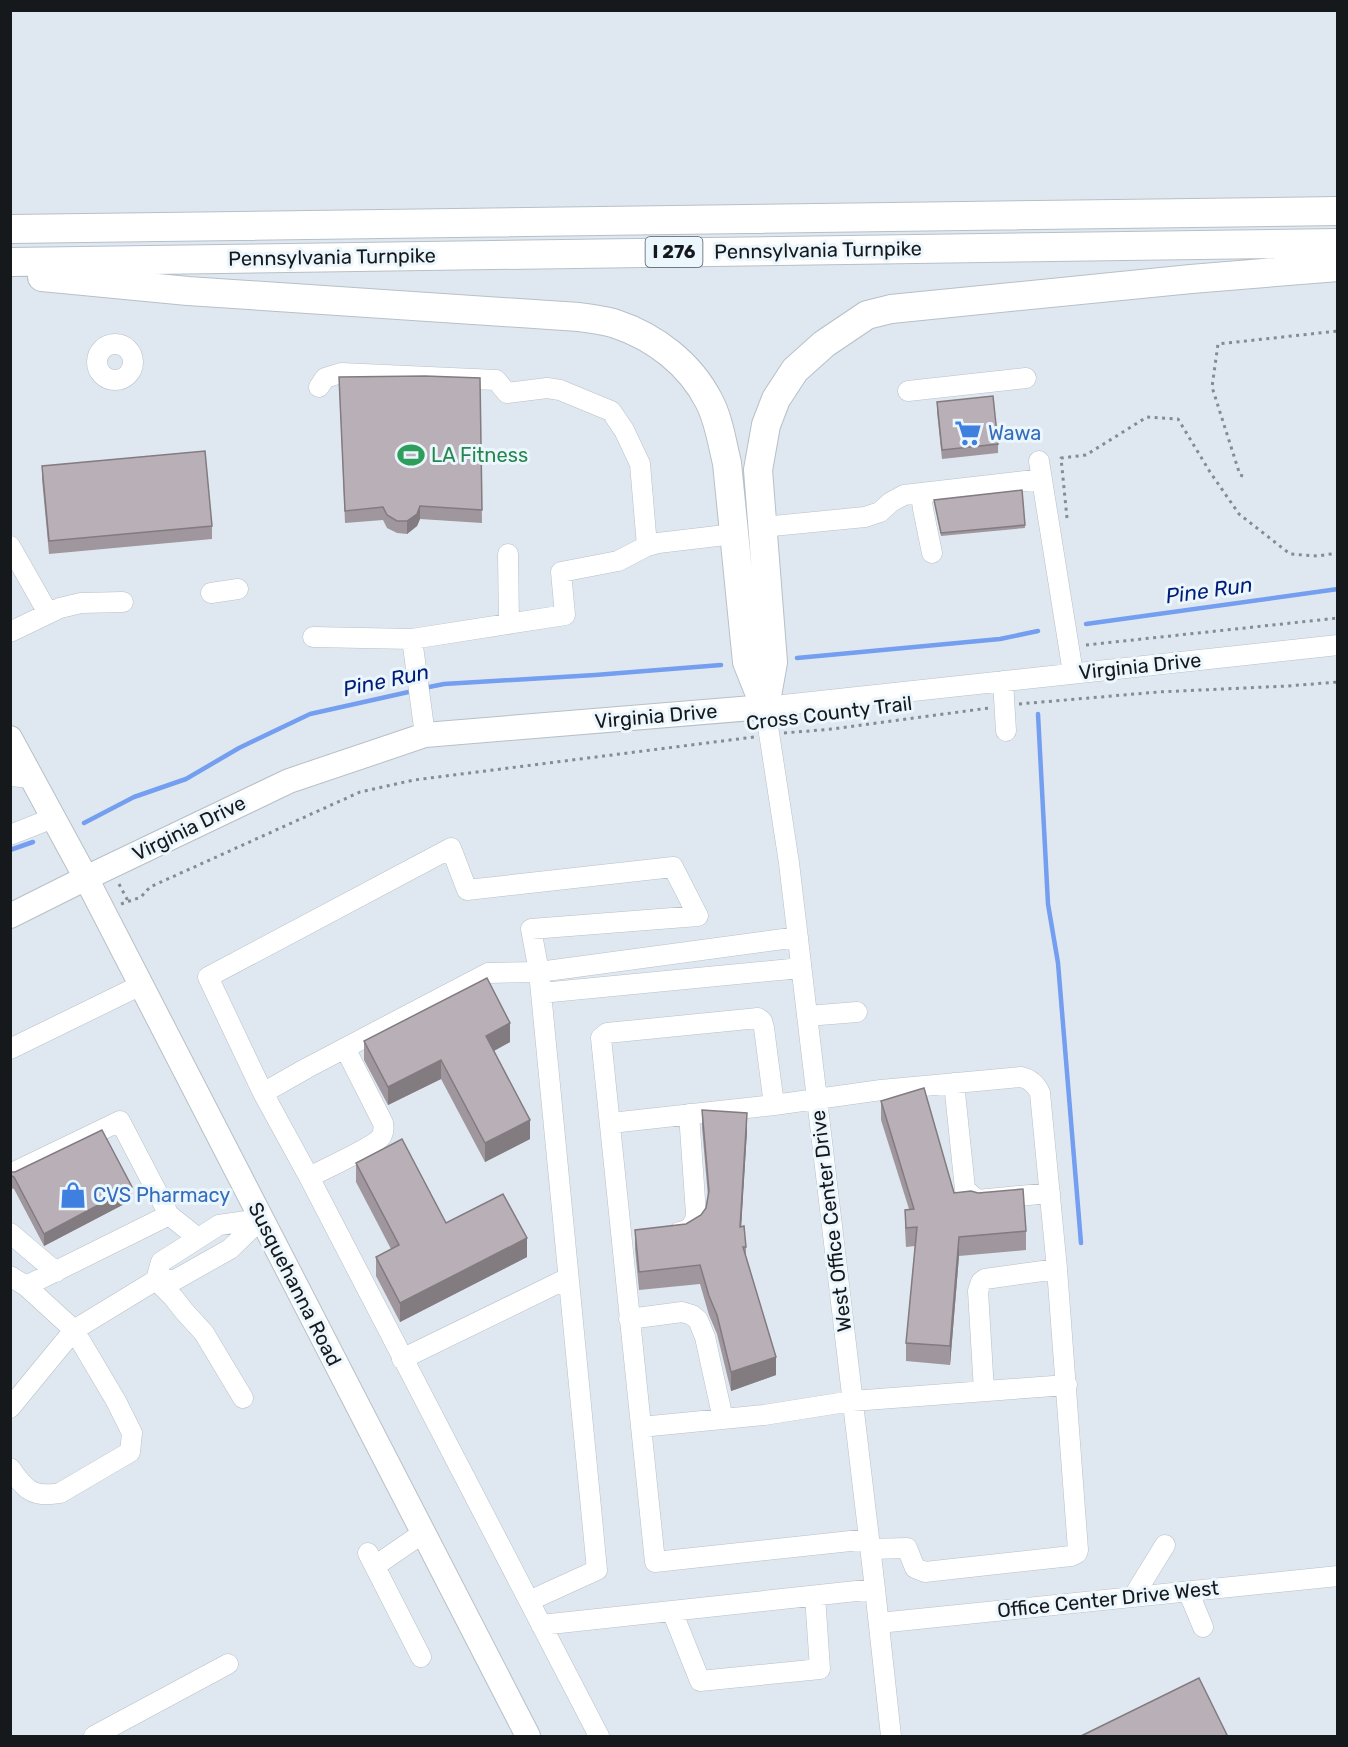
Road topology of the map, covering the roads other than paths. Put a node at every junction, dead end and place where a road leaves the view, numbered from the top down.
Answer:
1 (1338, 211) edge
2 (10, 229) edge
3 (1338, 243) edge
4 (10, 262) edge
5 (1338, 267) edge
6 (10, 274) edge
7 (1026, 378) dead end
8 (319, 387) dead end
9 (908, 391) dead end
10 (921, 493) junction
11 (762, 526) junction
12 (734, 534) junction
13 (10, 546) edge
14 (647, 546) junction
15 (932, 553) dead end
16 (508, 554) dead end
17 (238, 589) dead end
18 (211, 593) dead end
19 (123, 602) dead end
20 (48, 614) junction
21 (509, 624) junction
22 (10, 633) edge
23 (313, 637) dead end
24 (412, 639) junction
25 (1338, 645) edge
26 (1073, 674) junction
27 (1003, 681) junction
28 (767, 721) junction
29 (1006, 731) dead end
30 (425, 735) junction
31 (10, 738) edge
32 (21, 777) edge
33 (53, 818) junction
34 (10, 835) edge
35 (86, 878) junction
36 (10, 916) edge
37 (798, 937) junction
38 (801, 968) junction
39 (539, 972) junction
40 (141, 985) junction
41 (541, 993) junction
42 (858, 1011) dead end
43 (807, 1016) junction
44 (345, 1048) junction
45 (10, 1049) edge
46 (954, 1083) junction
47 (263, 1092) junction
48 (817, 1099) junction
49 (774, 1105) junction
50 (689, 1114) junction
51 (611, 1123) junction
52 (10, 1174) edge
53 (309, 1177) junction
54 (1050, 1193) junction
55 (169, 1215) junction
56 (261, 1219) junction
57 (10, 1233) edge
58 (662, 1234) edge
59 (642, 1236) edge
60 (198, 1238) junction
61 (622, 1238) junction
62 (1057, 1269) junction
63 (56, 1272) junction
64 (568, 1278) junction
65 (156, 1280) junction
66 (18, 1281) edge
67 (629, 1319) junction
68 (74, 1330) junction
69 (402, 1359) junction
70 (1067, 1385) junction
71 (984, 1391) junction
72 (243, 1398) dead end
73 (852, 1401) junction
74 (10, 1408) edge
75 (723, 1419) junction
76 (641, 1427) junction
77 (10, 1468) edge
78 (423, 1533) junction
79 (869, 1544) junction
80 (1165, 1545) dead end
81 (1338, 1576) edge
82 (875, 1589) junction
83 (1188, 1591) junction
84 (815, 1596) junction
85 (1133, 1597) junction
86 (529, 1601) junction
87 (672, 1611) junction
88 (879, 1623) junction
89 (541, 1624) junction
90 (1203, 1627) dead end
91 (421, 1657) dead end
92 (228, 1664) dead end
93 (94, 1737) edge
94 (528, 1737) edge
95 (600, 1737) edge
96 (891, 1737) edge

1 - 2 highway, Pennsylvania Turnpike / I 276
3 - 4 highway, Pennsylvania Turnpike / I 276
5 - 11 highway
6 - 12 highway
7 - 9 street
8 - 14 street
10 - 11 street
10 - 15 street
10 - 26 street
11 - 28 highway
12 - 14 street
12 - 28 highway
13 - 20 street
14 - 21 street
16 - 21 street
17 - 18 street
19 - 20 street
20 - 22 street
21 - 24 street
23 - 24 street
24 - 30 street
25 - 26 street, Virginia Drive
26 - 27 street, Virginia Drive
27 - 28 street, Virginia Drive
27 - 29 street
28 - 30 main road, Virginia Drive
28 - 37 street, West Office Center Drive
30 - 35 main road, Virginia Drive
31 - 32 main road, Susquehanna Road
32 - 33 main road, Susquehanna Road
33 - 34 street
33 - 35 main road, Susquehanna Road
35 - 36 main road, Virginia Drive
35 - 40 main road, Susquehanna Road
37 - 38 street, West Office Center Drive
37 - 39 street
38 - 41 street
38 - 43 street, West Office Center Drive
39 - 41 street
39 - 44 street
39 - 47 street
40 - 45 street
40 - 56 main road, Susquehanna Road
41 - 64 street
42 - 43 street
43 - 48 street, West Office Center Drive
44 - 47 street
44 - 53 street
46 - 48 street
46 - 54 street
46 - 54 street
47 - 53 street
48 - 49 street
48 - 73 street, West Office Center Drive
49 - 50 street
49 - 51 street
50 - 51 street
50 - 58 street
51 - 61 street
52 - 55 street
53 - 69 street
54 - 62 street
55 - 60 street
55 - 63 street
56 - 60 street
56 - 65 street
56 - 78 main road, Susquehanna Road
57 - 63 street
59 - 61 street
60 - 65 street
61 - 67 street
62 - 70 street
62 - 71 street
63 - 66 street
64 - 69 street
64 - 86 street
65 - 68 street
65 - 72 street
66 - 68 street
67 - 75 street
67 - 76 street
68 - 74 street
68 - 77 street
69 - 86 street
70 - 71 street
70 - 79 street
71 - 73 street
73 - 75 street
73 - 79 street, West Office Center Drive
75 - 76 street
76 - 79 street
78 - 91 street
78 - 94 main road, Susquehanna Road
79 - 82 street, West Office Center Drive
80 - 85 street
81 - 83 street, Office Center Drive West
82 - 84 street
82 - 88 street, West Office Center Drive
83 - 85 street, Office Center Drive West
83 - 90 street
84 - 87 street
84 - 87 street
85 - 88 street, Office Center Drive West
86 - 89 street
87 - 89 street
88 - 96 street, West Office Center Drive
89 - 95 street
92 - 93 street

